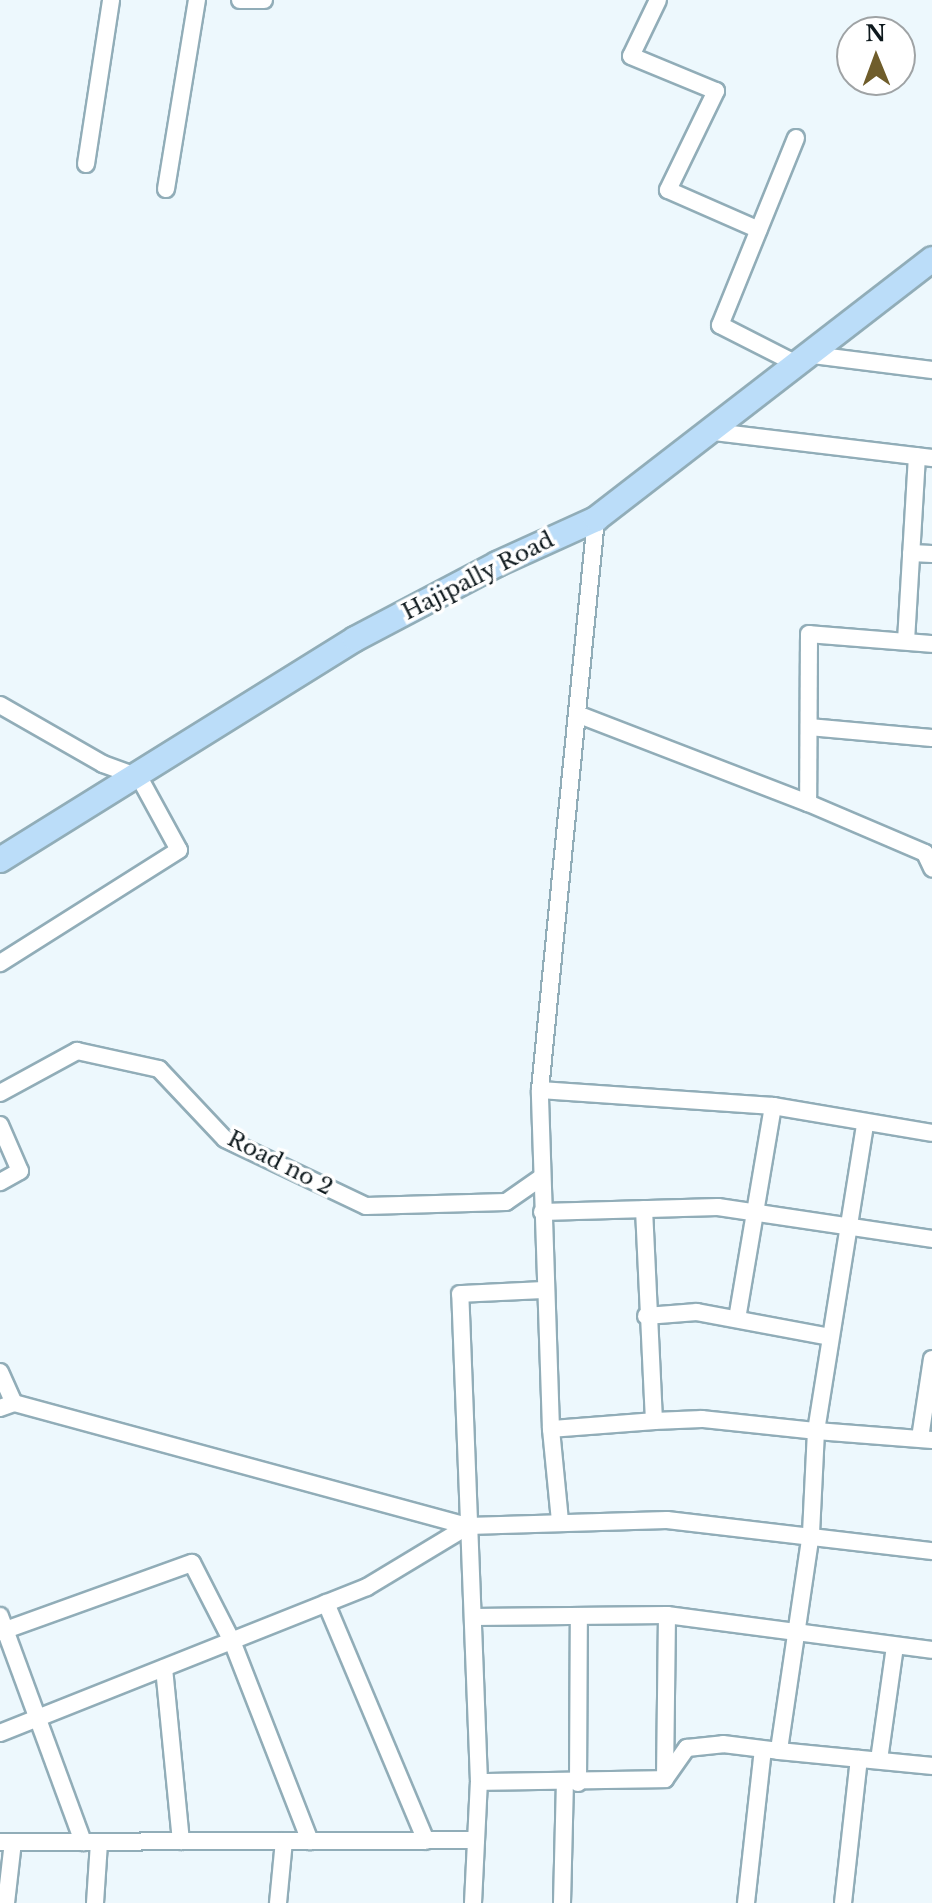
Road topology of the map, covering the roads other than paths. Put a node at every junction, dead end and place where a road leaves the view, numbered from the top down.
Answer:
1 (111, 0) edge
2 (197, 0) edge
3 (240, 0) edge
4 (264, 0) edge
5 (658, 0) edge
6 (796, 138) dead end
7 (86, 164) dead end
8 (166, 189) dead end
9 (759, 230) junction
10 (932, 259) edge
11 (806, 360) junction
12 (932, 370) edge
13 (714, 432) junction
14 (924, 457) edge
15 (596, 519) junction
16 (911, 553) junction
17 (932, 554) edge
18 (906, 641) junction
19 (932, 644) edge
20 (0, 705) edge
21 (577, 714) junction
22 (809, 727) junction
23 (932, 738) edge
24 (139, 777) junction
25 (808, 803) junction
26 (0, 860) edge
27 (932, 868) edge
28 (0, 963) edge
29 (540, 1090) junction
30 (0, 1093) edge
31 (773, 1106) junction
32 (0, 1125) edge
33 (865, 1125) junction
34 (931, 1129) edge
35 (542, 1177) junction
36 (0, 1182) edge
37 (644, 1209) junction
38 (754, 1211) junction
39 (542, 1212) junction
40 (849, 1223) junction
41 (932, 1239) edge
42 (546, 1290) junction
43 (646, 1316) junction
44 (737, 1319) junction
45 (830, 1337) junction
46 (932, 1359) edge
47 (0, 1372) edge
48 (7, 1406) edge
49 (654, 1421) junction
50 (551, 1429) junction
51 (816, 1431) junction
52 (926, 1439) edge
53 (560, 1521) junction
54 (468, 1526) junction
55 (811, 1533) junction
56 (932, 1551) edge
57 (326, 1603) junction
58 (667, 1615) junction
59 (579, 1616) junction
60 (473, 1617) junction
61 (2, 1626) edge
62 (795, 1634) junction
63 (232, 1641) junction
64 (895, 1646) junction
65 (932, 1650) edge
66 (164, 1668) junction
67 (38, 1718) junction
68 (0, 1733) edge
69 (771, 1750) junction
70 (859, 1759) junction
71 (879, 1760) junction
72 (932, 1766) edge
73 (665, 1779) junction
74 (479, 1782) junction
75 (572, 1783) junction
76 (476, 1840) junction
77 (181, 1841) junction
78 (284, 1841) junction
79 (310, 1841) junction
80 (426, 1841) junction
81 (6, 1842) edge
82 (91, 1842) junction
83 (6, 1903) edge
84 (95, 1903) edge
85 (278, 1903) edge
86 (473, 1903) edge
87 (562, 1903) edge
88 (746, 1903) edge
89 (843, 1903) edge

1 - 7 street
2 - 8 street
3 - 4 street
5 - 9 street
6 - 9 street
9 - 11 street
10 - 11 street, Hajipally Road
11 - 12 street
11 - 13 street, Hajipally Road
13 - 14 street
13 - 15 street, Hajipally Road
14 - 16 street
15 - 21 street
15 - 24 street, Hajipally Road
16 - 17 street
16 - 18 street
18 - 19 street
18 - 22 street
20 - 24 street
21 - 25 street
21 - 29 street
22 - 23 street
22 - 25 street
24 - 26 street, Hajipally Road
24 - 28 street
25 - 27 street
29 - 31 street
29 - 35 street
30 - 35 street, Road no 2
31 - 33 street
31 - 38 street
32 - 36 street
33 - 34 street
33 - 40 street
35 - 39 street
37 - 38 street
37 - 39 street
37 - 43 street
38 - 40 street
38 - 44 street
39 - 42 street
40 - 41 street
40 - 45 street
42 - 50 street
42 - 54 street
43 - 44 street
43 - 49 street
44 - 45 street
45 - 51 street
46 - 52 street
47 - 48 street
48 - 54 street
49 - 50 street
49 - 51 street
50 - 53 street
51 - 52 street
51 - 55 street
53 - 54 street
53 - 55 street
54 - 57 street
54 - 60 street
55 - 56 street
55 - 62 street
57 - 63 street
57 - 80 street
58 - 59 street
58 - 62 street
58 - 73 street
59 - 60 street
59 - 75 street
60 - 74 street
61 - 63 street
61 - 67 street
62 - 64 street
62 - 69 street
63 - 66 street
63 - 79 street
64 - 65 street
64 - 71 street
66 - 67 street
66 - 77 street
67 - 68 street
67 - 82 street
69 - 70 street
69 - 73 street
69 - 88 street
70 - 71 street
70 - 89 street
71 - 72 street
73 - 75 street
74 - 75 street
74 - 76 street
75 - 87 street
76 - 80 street
76 - 86 street
77 - 78 street
77 - 82 street
78 - 79 street
78 - 85 street
79 - 80 street
81 - 82 street
81 - 83 street
82 - 84 street

